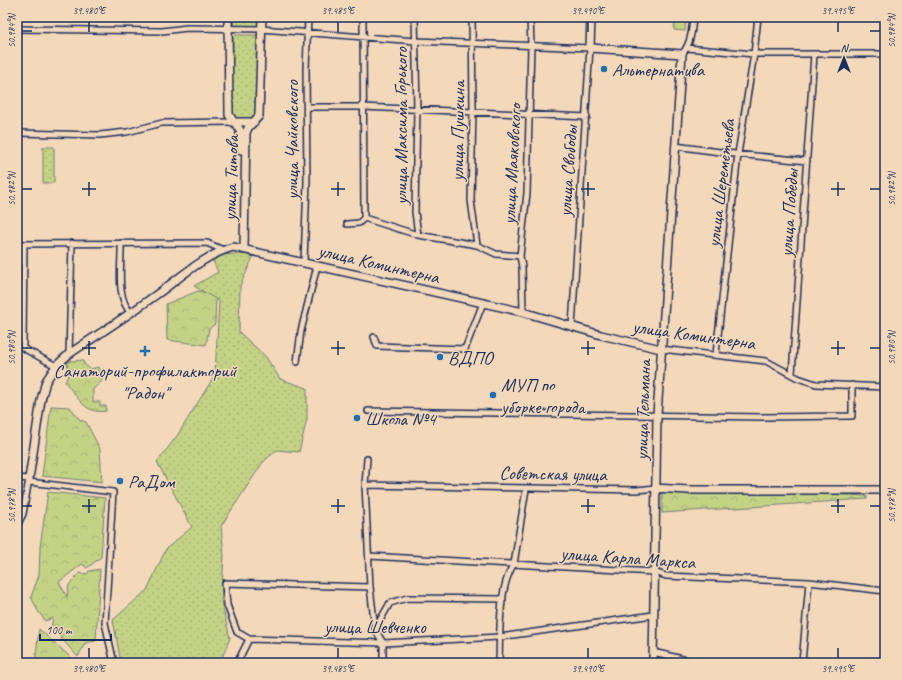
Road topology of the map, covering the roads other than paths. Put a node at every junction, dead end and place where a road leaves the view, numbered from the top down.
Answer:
1 (228, 17) edge
2 (262, 17) edge
3 (308, 17) edge
4 (363, 17) edge
5 (415, 17) edge
6 (472, 17) edge
7 (530, 17) edge
8 (591, 17) edge
9 (693, 17) edge
10 (758, 17) edge
11 (20, 28) dead end
12 (228, 28) junction
13 (261, 29) junction
14 (308, 34) junction
15 (363, 36) junction
16 (416, 41) junction
17 (473, 42) junction
18 (531, 46) junction
19 (590, 48) junction
20 (687, 48) junction
21 (682, 54) junction
22 (754, 54) junction
23 (814, 54) junction
24 (885, 54) edge
25 (307, 107) junction
26 (362, 107) junction
27 (417, 109) junction
28 (473, 112) junction
29 (530, 114) junction
30 (587, 117) junction
31 (230, 118) junction
32 (254, 122) junction
33 (17, 133) edge
34 (674, 146) junction
35 (738, 154) junction
36 (807, 161) junction
37 (364, 218) junction
38 (347, 224) dead end
39 (418, 235) junction
40 (72, 243) junction
41 (121, 243) junction
42 (17, 244) edge
43 (24, 244) junction
44 (477, 245) junction
45 (242, 248) junction
46 (223, 250) junction
47 (520, 256) junction
48 (304, 262) junction
49 (317, 266) junction
50 (483, 303) junction
51 (523, 312) junction
52 (131, 313) junction
53 (572, 326) junction
54 (374, 337) dead end
55 (17, 347) edge
56 (23, 348) junction
57 (661, 349) junction
58 (69, 354) junction
59 (716, 354) junction
60 (297, 362) dead end
61 (56, 366) junction
62 (792, 374) junction
63 (852, 385) junction
64 (885, 387) edge
65 (368, 411) dead end
66 (657, 414) junction
67 (367, 459) dead end
68 (17, 478) edge
69 (29, 480) junction
70 (365, 486) junction
71 (655, 488) junction
72 (526, 489) junction
73 (885, 490) edge
74 (17, 526) edge
75 (369, 556) junction
76 (514, 564) junction
77 (654, 572) junction
78 (810, 582) junction
79 (370, 587) junction
80 (885, 591) edge
81 (503, 600) junction
82 (653, 615) junction
83 (375, 629) junction
84 (500, 637) junction
85 (250, 639) junction
86 (383, 643) junction
87 (653, 652) junction
88 (114, 663) edge
89 (238, 663) edge
90 (383, 663) edge
91 (499, 663) edge
92 (653, 663) edge
93 (699, 663) edge
94 (802, 663) edge

1 - 12 street, улица Титова
2 - 13 street, улица Титова
3 - 14 street, улица Чайковского
4 - 15 street
5 - 16 street, улица Максима Горького
6 - 17 street, улица Пушкина
7 - 18 street, улица Маяковского
8 - 19 street, улица Свободы
9 - 20 street
10 - 22 street, улица Шереметьева
11 - 12 street
12 - 13 street
12 - 31 street, улица Титова
13 - 14 street
13 - 32 street, улица Титова
14 - 15 street
14 - 25 street, улица Чайковского
15 - 16 street
15 - 26 street
16 - 17 street
16 - 27 street, улица Максима Горького
17 - 18 street
17 - 28 street, улица Пушкина
18 - 19 street
18 - 29 street, улица Маяковского
19 - 21 street
19 - 30 street, улица Свободы
20 - 21 street
20 - 22 street
21 - 34 street, улица Тельмана
22 - 23 street
22 - 35 street, улица Шереметьева
23 - 24 street
23 - 36 street, улица Победы
25 - 26 street
25 - 48 street, улица Чайковского
26 - 27 street
26 - 37 street
27 - 28 street
27 - 39 street, улица Максима Горького
28 - 29 street
28 - 44 street, улица Пушкина
29 - 30 street
29 - 47 street, улица Маяковского
30 - 53 street, улица Свободы
31 - 32 street
31 - 33 street
31 - 45 street, улица Титова
32 - 45 street, улица Титова
34 - 35 street
34 - 57 street, улица Тельмана
35 - 36 street
35 - 59 street, улица Шереметьева
36 - 62 street, улица Победы
37 - 38 street
37 - 39 street
39 - 44 street
40 - 41 street
40 - 43 street
40 - 58 street
41 - 46 street
41 - 52 street
42 - 43 street
43 - 56 street
44 - 47 street
45 - 46 street, улица Коминтерна
45 - 48 street, улица Коминтерна
46 - 52 street, улица Коминтерна
47 - 51 street, улица Маяковского
48 - 49 street, улица Коминтерна
49 - 50 street, улица Коминтерна
49 - 60 street
50 - 51 street, улица Коминтерна
50 - 54 street
51 - 53 street, улица Коминтерна
52 - 58 street, улица Коминтерна
53 - 57 street, улица Коминтерна
55 - 56 street
56 - 61 street
57 - 59 street, улица Коминтерна
57 - 66 street, улица Тельмана
58 - 61 street, улица Коминтерна
59 - 62 street, улица Коминтерна
61 - 69 street, улица Коминтерна
62 - 63 street, улица Коминтерна
63 - 64 street, улица Коминтерна
63 - 66 street
65 - 66 street
66 - 71 street, улица Тельмана
67 - 70 street
68 - 69 street
69 - 74 street
69 - 88 street
70 - 72 street, Советская улица
70 - 75 street
71 - 72 street, Советская улица
71 - 73 street, Советская улица
71 - 77 street, улица Тельмана
72 - 76 street
75 - 76 street, улица Карла Маркса
75 - 79 street
76 - 77 street, улица Карла Маркса
76 - 81 street
77 - 78 street, улица Карла Маркса
77 - 82 street, улица Тельмана
78 - 80 street, улица Карла Маркса
78 - 94 street
79 - 83 street
79 - 85 street
81 - 83 street
81 - 84 street
82 - 84 street, улица Шевченко
82 - 87 street, улица Тельмана
83 - 86 street
84 - 86 street, улица Шевченко
84 - 91 street
85 - 86 street, улица Шевченко
85 - 89 street
86 - 90 street
87 - 92 street, улица Тельмана
87 - 93 street

